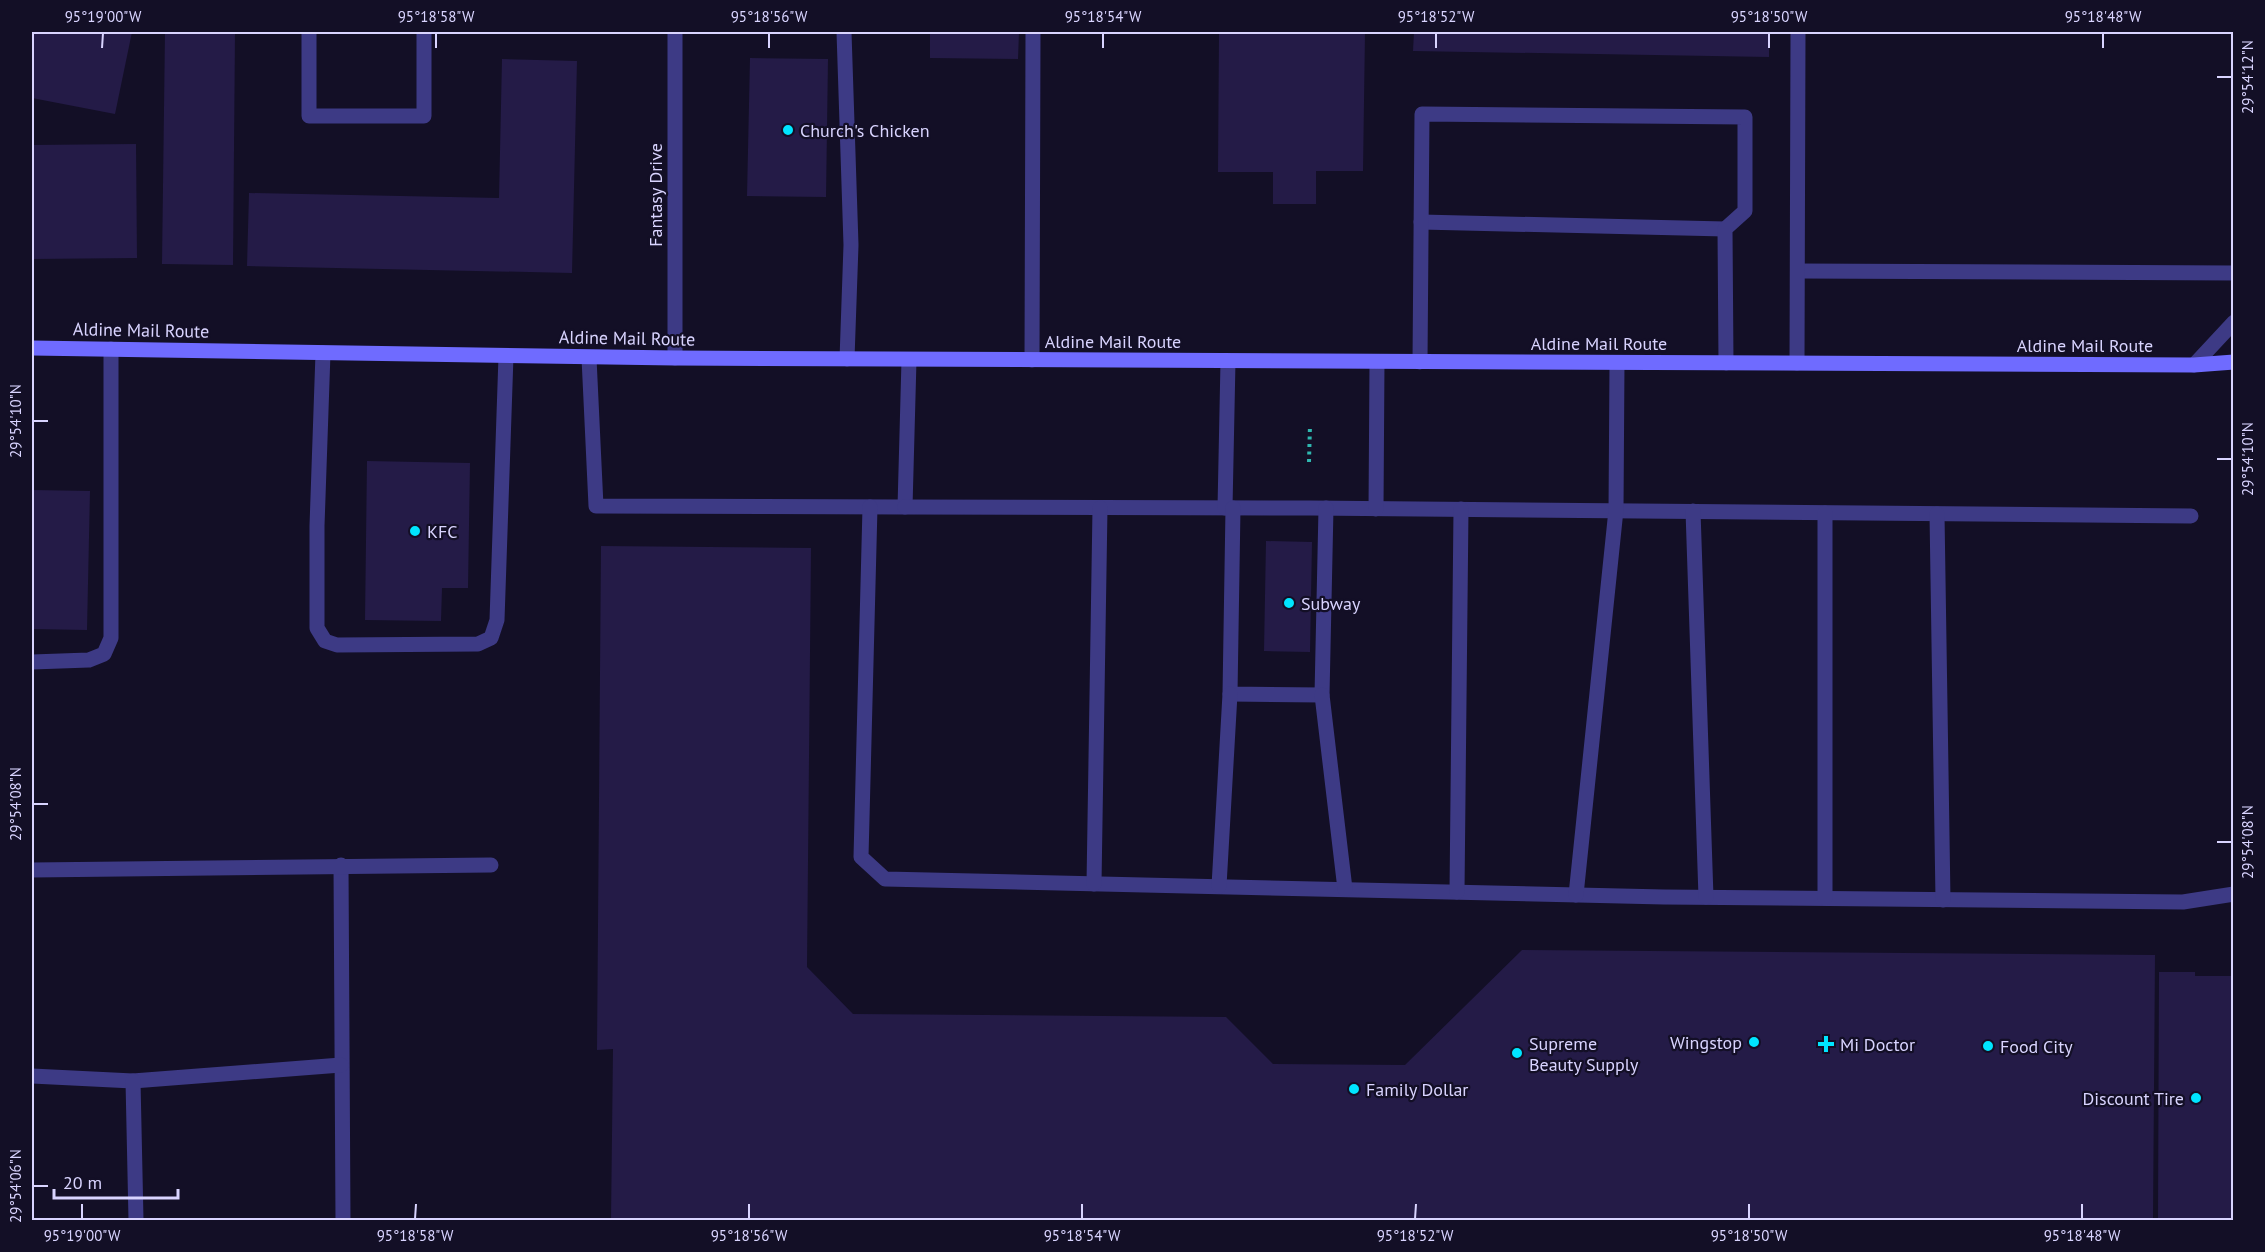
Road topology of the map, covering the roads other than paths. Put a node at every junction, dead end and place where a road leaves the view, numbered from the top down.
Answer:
1 (309, 32) edge
2 (424, 32) edge
3 (675, 32) edge
4 (844, 32) edge
5 (1033, 32) edge
6 (1798, 32) edge
7 (1421, 222) junction
8 (1725, 229) junction
9 (1798, 271) junction
10 (2234, 273) edge
11 (2234, 322) edge
12 (32, 348) edge
13 (111, 349) junction
14 (322, 353) junction
15 (506, 356) junction
16 (589, 358) junction
17 (675, 358) junction
18 (848, 359) junction
19 (909, 360) junction
20 (1032, 360) junction
21 (1228, 361) junction
22 (1377, 362) junction
23 (1420, 362) junction
24 (2234, 362) edge
25 (1617, 363) junction
26 (1726, 363) junction
27 (1797, 363) junction
28 (2194, 365) junction
29 (2234, 371) edge
30 (870, 507) junction
31 (905, 507) junction
32 (1101, 508) junction
33 (1229, 508) junction
34 (1326, 508) junction
35 (1377, 509) junction
36 (1461, 509) junction
37 (1616, 510) junction
38 (1693, 511) junction
39 (1825, 513) junction
40 (1937, 514) junction
41 (2191, 516) dead end
42 (32, 662) edge
43 (1230, 694) junction
44 (1322, 695) junction
45 (341, 865) junction
46 (491, 865) dead end
47 (32, 870) edge
48 (1094, 884) junction
49 (1219, 886) junction
50 (1345, 889) junction
51 (1457, 892) junction
52 (2234, 894) edge
53 (1576, 895) junction
54 (1706, 897) junction
55 (1824, 898) junction
56 (1943, 900) junction
57 (341, 1065) junction
58 (32, 1076) edge
59 (133, 1081) junction
60 (136, 1221) edge
61 (343, 1221) edge

1 - 2 street
3 - 17 street, Fantasy Drive
4 - 18 street
5 - 20 street
6 - 9 street
7 - 8 street
7 - 8 street
7 - 23 street
8 - 26 street
9 - 10 street
9 - 27 street
11 - 28 street
12 - 13 main road, Aldine Mail Route
13 - 14 main road, Aldine Mail Route
13 - 42 street
14 - 15 main road, Aldine Mail Route
14 - 15 street
15 - 16 main road, Aldine Mail Route
16 - 17 main road, Aldine Mail Route
16 - 30 street
17 - 18 main road, Aldine Mail Route
18 - 19 main road, Aldine Mail Route
19 - 20 main road, Aldine Mail Route
19 - 31 street
20 - 21 main road, Aldine Mail Route
21 - 22 main road, Aldine Mail Route
21 - 33 street
22 - 23 main road, Aldine Mail Route
22 - 35 street
23 - 25 main road, Aldine Mail Route
24 - 28 main road, Aldine Mail Route
25 - 26 main road, Aldine Mail Route
25 - 37 street
26 - 27 main road, Aldine Mail Route
27 - 28 main road, Aldine Mail Route
28 - 29 main road, Aldine Mail Route
30 - 31 street
30 - 48 street
31 - 32 street
32 - 33 street
32 - 48 street
33 - 34 street
33 - 43 street
34 - 35 street
34 - 44 street
35 - 36 street
36 - 37 street
36 - 51 street
37 - 38 street
37 - 53 street
38 - 39 street
38 - 54 street
39 - 40 street
39 - 55 street
40 - 41 street
40 - 56 street
43 - 44 street
43 - 49 street
44 - 50 street
45 - 46 street
45 - 47 street
45 - 57 street
48 - 49 street
49 - 50 street
50 - 51 street
51 - 53 street
52 - 56 street
53 - 54 street
54 - 55 street
55 - 56 street
57 - 59 street
57 - 61 street
58 - 59 street
59 - 60 street

